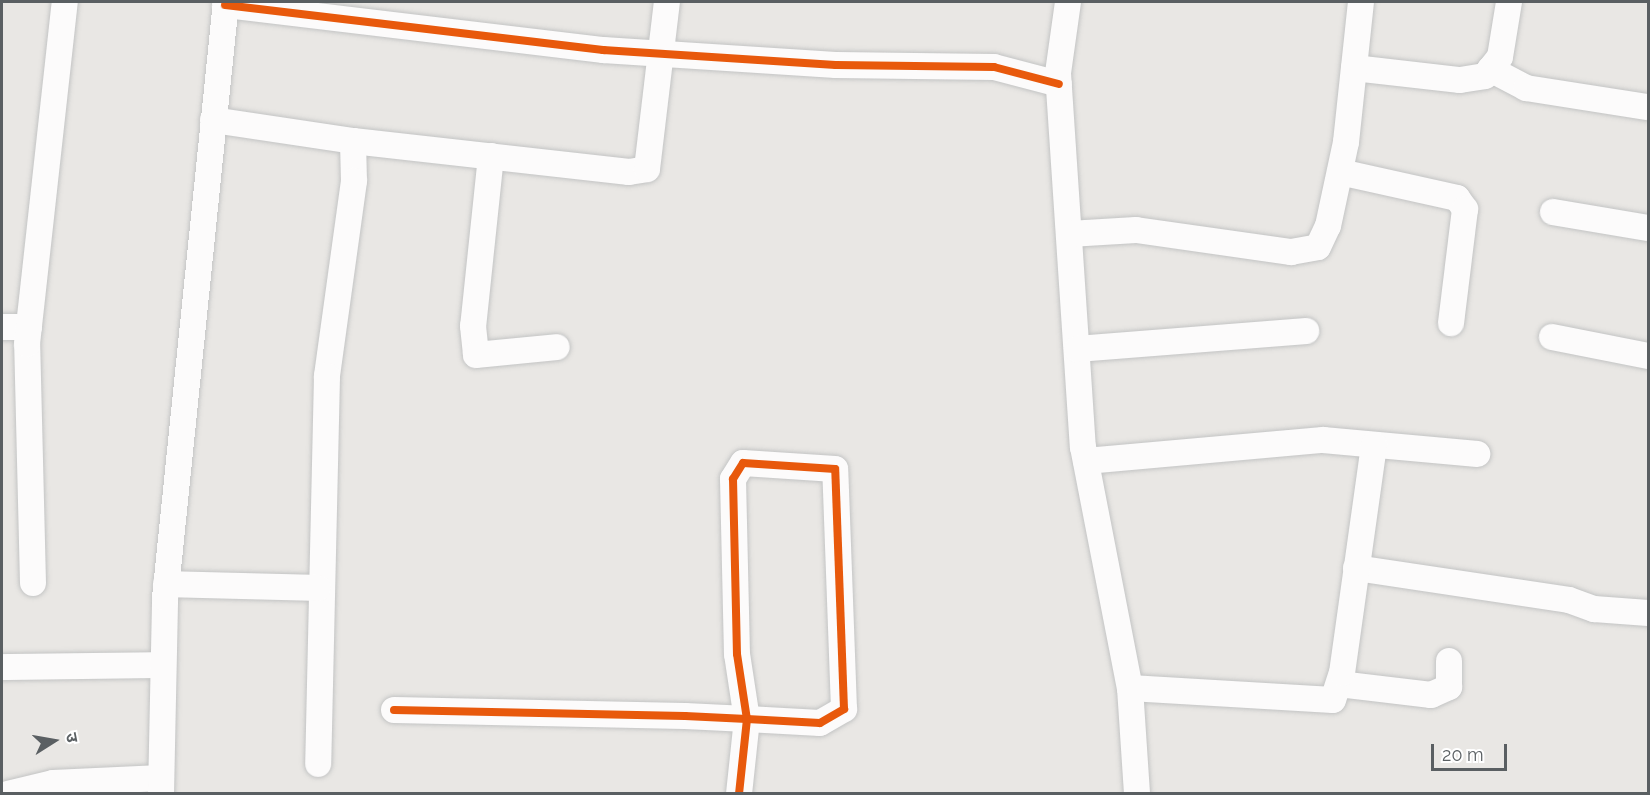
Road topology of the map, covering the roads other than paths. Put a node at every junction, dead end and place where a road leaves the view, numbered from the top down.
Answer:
1 (64, 2) edge
2 (667, 2) edge
3 (1068, 2) edge
4 (1361, 2) edge
5 (1509, 2) edge
6 (225, 3) edge
7 (661, 53) junction
8 (1354, 68) junction
9 (1490, 69) junction
10 (1059, 84) junction
11 (1648, 107) edge
12 (213, 120) junction
13 (353, 141) junction
14 (491, 156) junction
15 (1340, 171) junction
16 (1553, 212) dead end
17 (1648, 228) edge
18 (1069, 234) junction
19 (1451, 323) dead end
20 (2, 327) edge
21 (28, 327) junction
22 (1306, 330) dead end
23 (1552, 337) dead end
24 (557, 347) dead end
25 (1077, 349) junction
26 (1648, 356) edge
27 (1374, 445) junction
28 (1477, 454) dead end
29 (1086, 461) junction
30 (1356, 568) junction
31 (33, 583) dead end
32 (166, 584) junction
33 (318, 588) junction
34 (1648, 613) edge
35 (1449, 661) dead end
36 (163, 665) junction
37 (2, 667) edge
38 (1338, 684) junction
39 (1130, 687) junction
40 (394, 710) dead end
41 (747, 719) junction
42 (318, 764) dead end
43 (161, 786) edge
44 (8, 794) edge
45 (739, 794) edge
46 (1137, 794) edge

1 - 21 street
2 - 7 street
3 - 10 street
4 - 8 street
5 - 9 street
6 - 7 street
6 - 12 street
7 - 10 street
7 - 14 street
8 - 9 street
8 - 15 street
9 - 11 street
10 - 18 street
12 - 13 street
12 - 32 street
13 - 14 street
13 - 33 street
14 - 24 street
15 - 18 street
15 - 19 street
16 - 17 street
18 - 25 street
20 - 21 street
21 - 31 street
22 - 25 street
23 - 26 street
25 - 29 street
27 - 28 street
27 - 29 street
27 - 30 street
29 - 39 street
30 - 34 street
30 - 38 street
32 - 33 street
32 - 36 street
33 - 42 street
35 - 38 street
36 - 37 street
36 - 43 street
38 - 39 street
39 - 46 street
40 - 41 street
41 - 41 street
41 - 45 street
43 - 44 street

